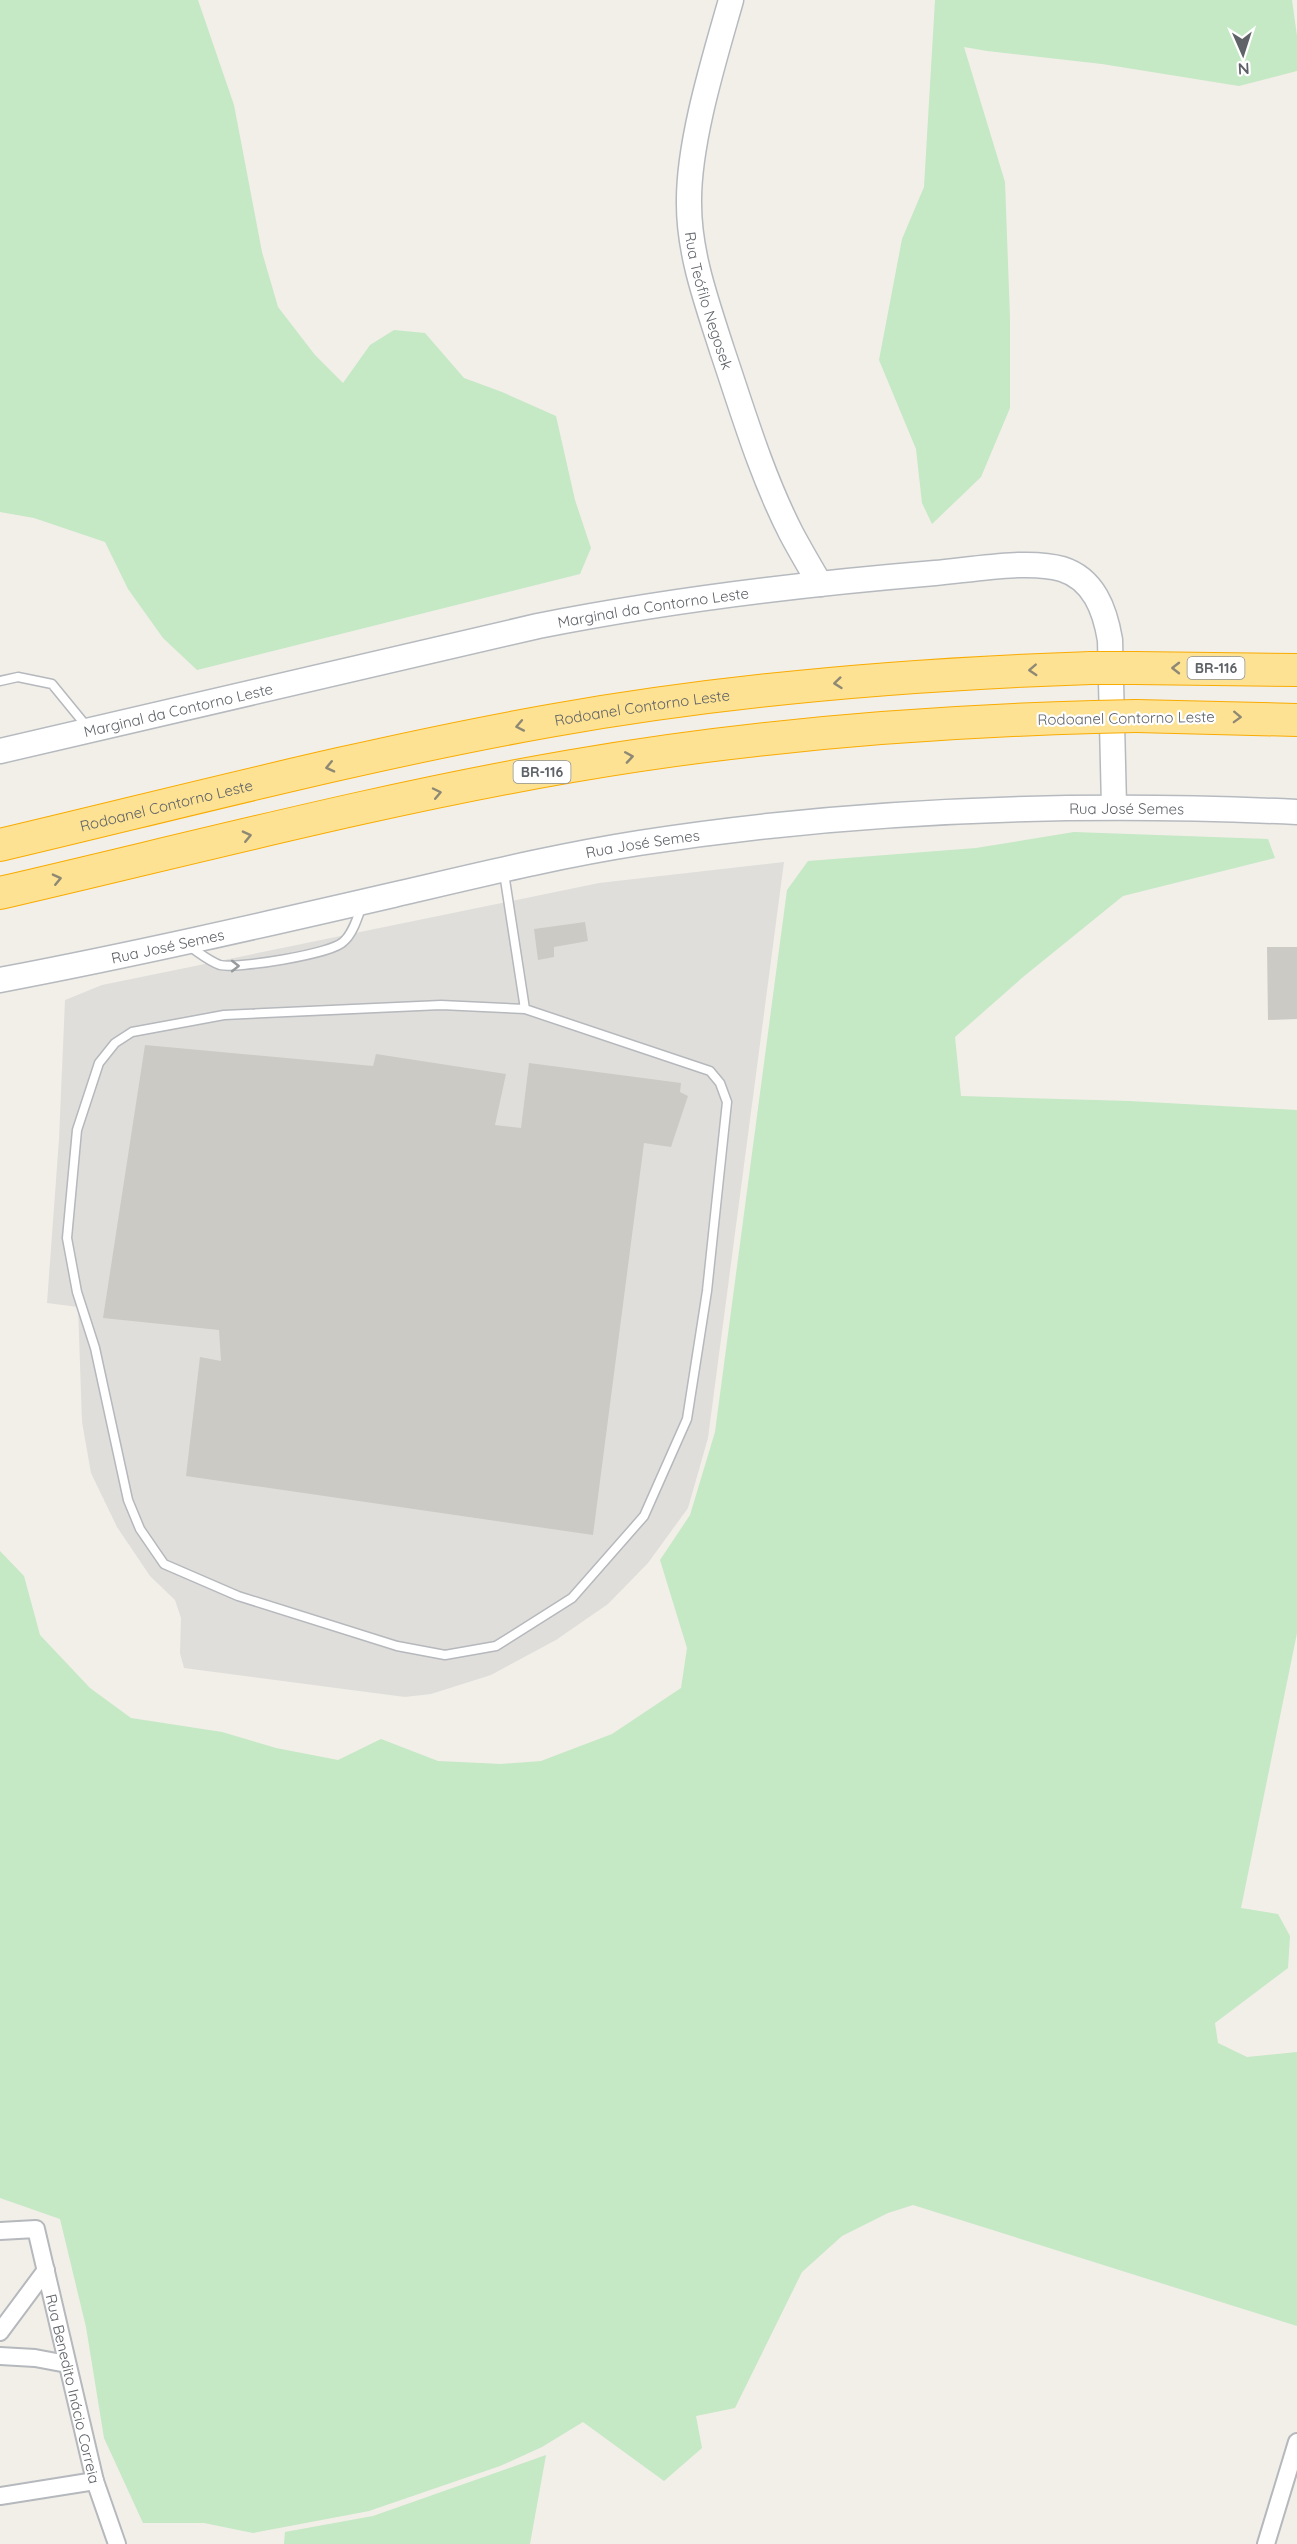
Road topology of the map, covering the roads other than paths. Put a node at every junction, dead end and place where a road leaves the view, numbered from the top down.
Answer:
1 (731, 0) edge
2 (820, 584) junction
3 (1297, 670) edge
4 (0, 681) edge
5 (1297, 720) edge
6 (90, 730) junction
7 (0, 751) edge
8 (1114, 807) junction
9 (1297, 812) edge
10 (0, 845) edge
11 (503, 869) junction
12 (0, 892) edge
13 (363, 902) junction
14 (183, 942) junction
15 (0, 980) edge
16 (525, 1009) junction
17 (0, 2231) edge
18 (46, 2270) junction
19 (0, 2332) edge
20 (0, 2356) edge
21 (67, 2364) junction
22 (1296, 2449) edge
23 (95, 2481) junction
24 (0, 2496) edge
25 (117, 2544) edge
26 (1266, 2544) edge

1 - 2 main road, Rua Teófilo Negosek
2 - 6 main road, Marginal da Contorno Leste
2 - 8 main road, Marginal da Contorno Leste
3 -> 10 highway, Rodoanel Contorno Leste / BR-116, bridge
4 - 6 lane
12 -> 5 highway, Rodoanel Contorno Leste / BR-116, bridge
6 - 7 main road, Marginal da Contorno Leste
8 - 9 main road, Rua José Semes
8 - 11 main road, Rua José Semes
11 - 13 main road, Rua José Semes
11 - 16 lane
13 - 14 main road, Rua José Semes
14 -> 13 lane
14 - 15 main road, Rua José Semes
16 - 16 lane
17 - 18 street, Rua Benedito Inácio Correia
18 - 19 street
18 - 21 street, Rua Benedito Inácio Correia
20 - 21 street
21 - 23 street, Rua Benedito Inácio Correia
22 - 26 street
23 - 24 street
23 - 25 street, Rua Benedito Inácio Correia

